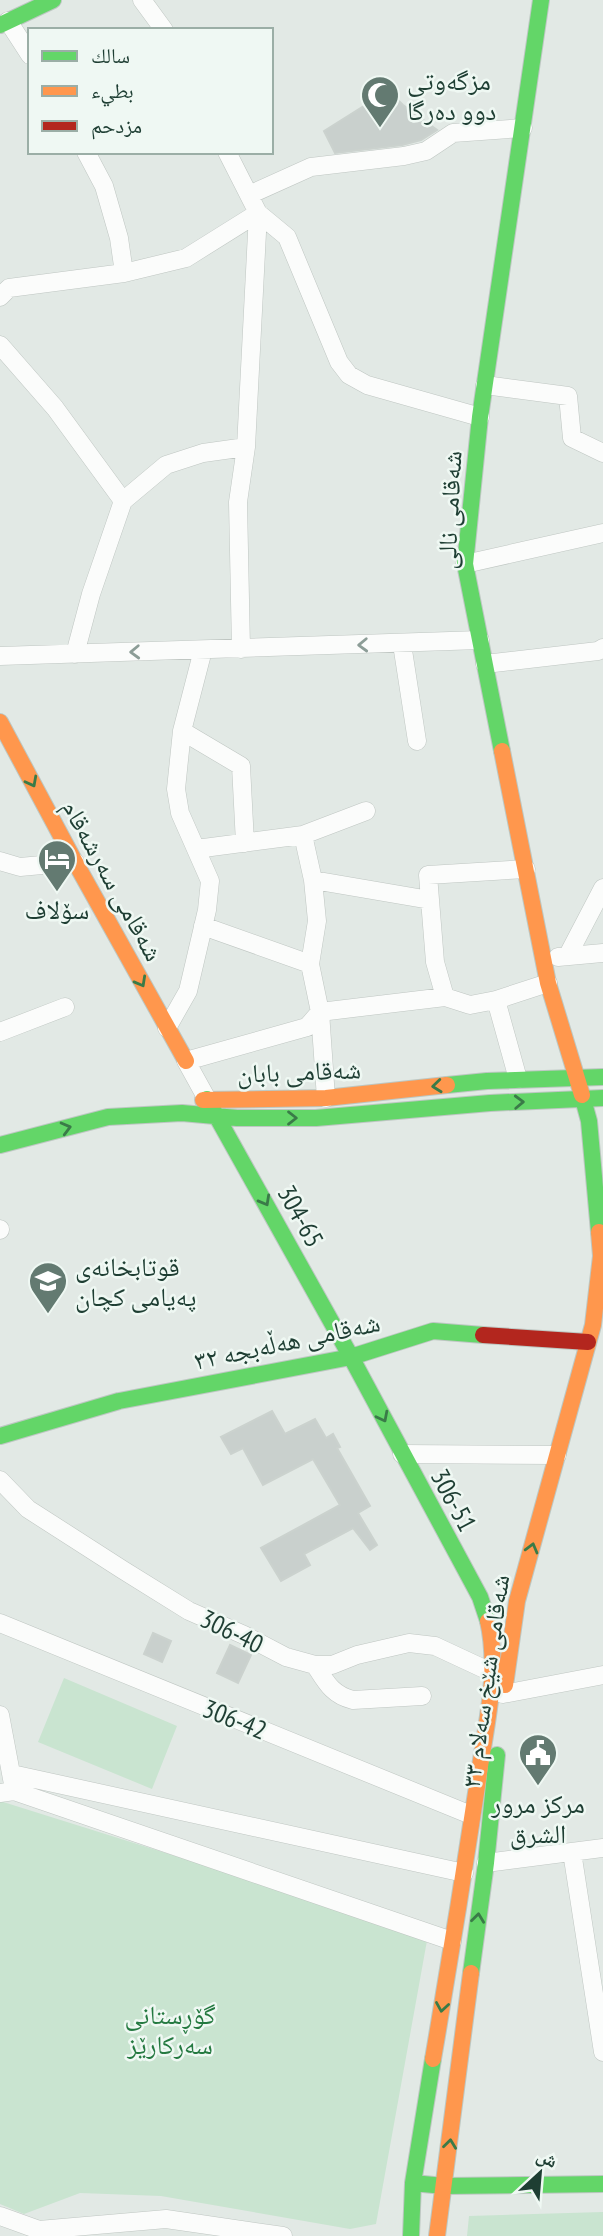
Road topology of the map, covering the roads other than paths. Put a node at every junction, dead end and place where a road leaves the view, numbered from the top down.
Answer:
1 (53, 0) edge
2 (142, 0) edge
3 (541, 0) edge
4 (4, 23) edge
5 (163, 28) edge
6 (28, 53) edge
7 (523, 128) junction
8 (87, 154) edge
9 (228, 154) edge
10 (249, 195) junction
11 (258, 213) junction
12 (124, 273) junction
13 (0, 297) edge
14 (0, 345) edge
15 (485, 385) junction
16 (480, 417) junction
17 (246, 447) junction
18 (603, 453) edge
19 (123, 501) junction
20 (603, 533) edge
21 (465, 564) junction
22 (480, 640) junction
23 (402, 644) junction
24 (241, 649) junction
25 (203, 650) junction
26 (601, 651) edge
27 (75, 654) junction
28 (0, 656) edge
29 (485, 664) junction
30 (0, 722) edge
31 (182, 731) junction
32 (417, 741) dead end
33 (366, 811) dead end
34 (303, 835) junction
35 (245, 843) junction
36 (196, 849) junction
37 (0, 861) edge
38 (75, 862) junction
39 (526, 869) junction
40 (313, 880) junction
41 (603, 888) edge
42 (430, 900) junction
43 (203, 926) junction
44 (603, 953) edge
45 (568, 955) junction
46 (545, 960) junction
47 (310, 964) junction
48 (548, 983) junction
49 (445, 997) junction
50 (496, 1000) junction
51 (65, 1007) dead end
52 (320, 1012) junction
53 (167, 1028) junction
54 (0, 1032) edge
55 (186, 1061) junction
56 (603, 1077) edge
57 (518, 1079) junction
58 (578, 1079) junction
59 (326, 1098) junction
60 (603, 1098) edge
61 (207, 1099) junction
62 (583, 1099) junction
63 (78, 1108) dead end
64 (218, 1116) junction
65 (0, 1145) edge
66 (595, 1335) edge
67 (351, 1356) junction
68 (0, 1436) edge
69 (402, 1454) junction
70 (557, 1455) junction
71 (0, 1480) edge
72 (525, 1573) junction
73 (474, 1586) junction
74 (0, 1623) edge
75 (315, 1665) junction
76 (493, 1673) junction
77 (603, 1675) edge
78 (503, 1694) junction
79 (422, 1696) dead end
80 (0, 1715) edge
81 (479, 1766) junction
82 (496, 1768) junction
83 (8, 1786) edge
84 (471, 1815) junction
85 (603, 1848) edge
86 (572, 1853) junction
87 (486, 1863) junction
88 (464, 1873) junction
89 (452, 1941) junction
90 (603, 2052) edge
91 (413, 2183) junction
92 (603, 2184) edge
93 (444, 2186) junction
94 (0, 2216) edge
95 (37, 2233) edge
96 (283, 2236) edge
97 (411, 2236) edge
98 (437, 2236) edge

1 - 4 main road
2 - 5 street
3 - 7 main road, شەقامی نالی
4 - 6 street
7 - 10 street
7 - 15 main road, شەقامی نالی
8 - 12 street
9 - 10 street
10 - 11 street
11 - 12 street
11 - 16 street
11 - 17 street
12 - 13 street
14 - 19 street
15 - 16 main road, شەقامی نالی
15 - 18 street
16 - 21 main road, شەقامی نالی
17 - 19 street
17 - 24 street
19 - 27 street
20 - 21 street
21 - 22 main road, شەقامی نالی
22 - 23 street
22 - 29 main road, شەقامی نالی
23 -> 24 street
23 - 32 street
24 - 25 street
25 -> 27 street
25 - 31 street
26 - 29 street
27 - 28 street
29 - 39 main road, شەقامی نالی
30 -> 38 main road, شەقامی سەرشەقام
31 - 35 street
31 - 36 street
33 - 34 street
34 - 35 street
34 - 40 street
35 - 36 street
36 - 43 street
37 - 38 street
38 -> 53 main road, شەقامی سەرشەقام
39 - 42 street
39 - 46 main road, شەقامی نالی
40 - 42 street
40 - 47 street
41 - 45 street
42 - 49 street
43 - 47 street
43 - 53 street
44 - 45 street
45 - 46 street
46 - 48 main road, شەقامی نالی
47 - 52 street
48 - 50 street
48 - 58 main road, شەقامی نالی
49 - 50 street
49 - 52 street
50 - 57 street
51 - 54 street
52 - 55 street
52 - 59 street
53 - 55 main road, شەقامی سەرشەقام
55 - 61 street
56 - 58 main road, شەقامی بابان
57 - 58 main road, شەقامی بابان
57 -> 59 main road, شەقامی بابان
58 - 62 main road, شەقامی نالی
59 - 61 main road, شەقامی بابان
60 - 62 main road
61 - 63 main road, شەقامی بابان
61 - 64 main road, 304-65
64 -> 62 main road
62 - 66 main road, شەقامی شێخ سەلام ٣٣
65 -> 64 main road
64 -> 67 main road, 304-65
66 - 67 main road, شەقامی هەڵەبجە ٣٢
66 - 70 main road, شەقامی شێخ سەلام ٣٣
67 - 68 main road, شەقامی هەڵەبجە ٣٢
67 -> 69 main road, 306-51
69 - 70 street
69 - 73 main road, 306-51
72 -> 70 main road, شەقامی شێخ سەلام ٣٣
71 - 75 street, 306-40
72 - 73 main road
72 - 78 main road, شەقامی شێخ سەلام ٣٣
73 - 76 main road, 306-51
74 - 84 street, 306-42
75 - 76 street, 306-40
75 - 79 street
76 - 81 main road, شەقامی شێخ سەلام ٣٣
77 - 78 street
78 - 82 main road, شەقامی شێخ سەلام ٣٣
80 - 83 street
81 - 82 main road
81 - 84 main road, شەقامی شێخ سەلام ٣٣
82 - 87 main road, شەقامی شێخ سەلام ٣٣
83 - 88 street
83 - 89 street
84 - 88 main road, شەقامی شێخ سەلام ٣٣
85 - 86 street
86 - 87 street
86 - 90 street
93 -> 87 main road, شەقامی شێخ سەلام ٣٣
88 - 89 main road, شەقامی شێخ سەلام ٣٣
89 -> 91 main road, شەقامی شێخ سەلام ٣٣
91 - 93 main road
91 - 97 main road, شەقامی شێخ سەلام ٣٣
92 - 93 main road
93 - 98 main road, شەقامی شێخ سەلام ٣٣
94 - 95 street
95 - 96 street

